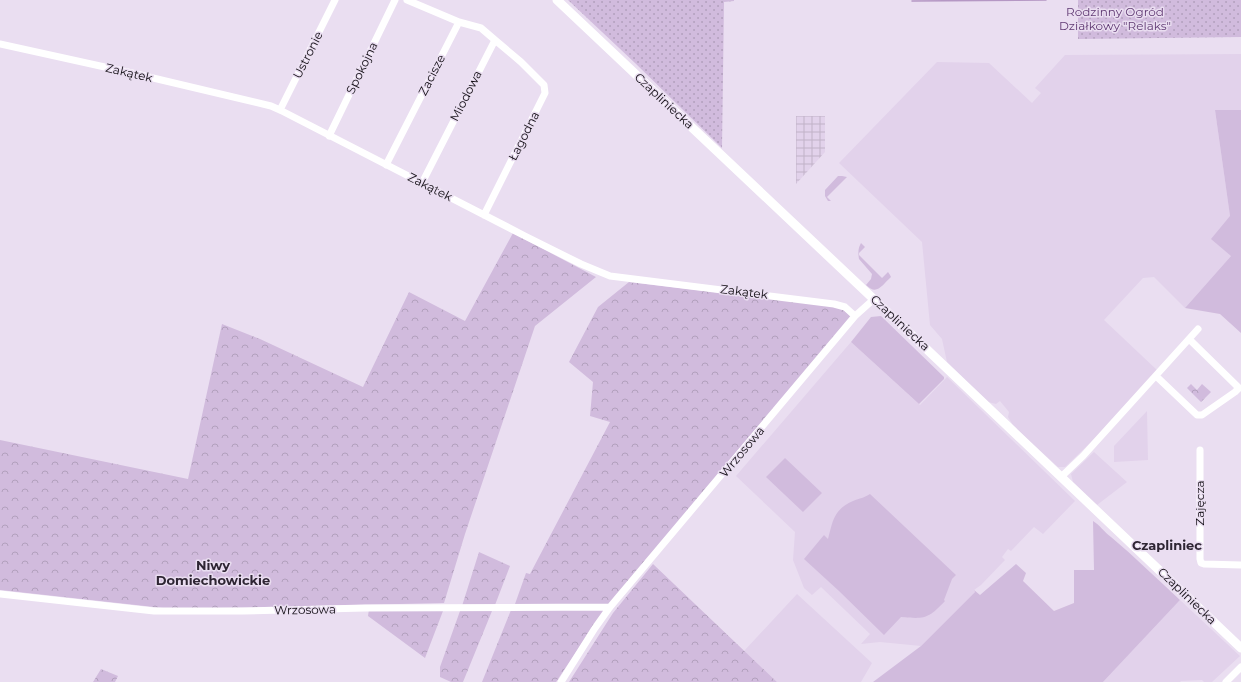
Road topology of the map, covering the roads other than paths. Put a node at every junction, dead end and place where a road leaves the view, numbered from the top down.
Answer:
1 (335, 0) edge
2 (395, 0) edge
3 (407, 0) edge
4 (556, 0) edge
5 (459, 22) junction
6 (495, 40) junction
7 (2, 44) edge
8 (280, 110) junction
9 (329, 136) junction
10 (386, 165) junction
11 (422, 183) junction
12 (484, 215) junction
13 (874, 299) junction
14 (856, 316) junction
15 (1198, 329) dead end
16 (1189, 339) junction
17 (1156, 376) junction
18 (1200, 450) dead end
19 (1062, 477) junction
20 (1241, 565) edge
21 (0, 594) edge
22 (610, 607) junction
23 (1241, 648) edge
24 (1241, 666) edge
25 (561, 682) edge
26 (1226, 682) edge

1 - 8 street, Ustronie
2 - 9 street, Spokojna
3 - 5 street
4 - 13 main road, Czapliniecka
5 - 6 street
5 - 10 street, Zacisze
6 - 11 street, Miodowa
6 - 12 street, Łagodna
7 - 8 street, Zakątek
8 - 9 street, Zakątek
9 - 10 street, Zakątek
10 - 11 street, Zakątek
11 - 12 street, Zakątek
12 - 14 street, Zakątek
13 - 14 street, Wrzosowa
13 - 19 main road, Czapliniecka
14 - 22 street, Wrzosowa
15 - 16 street
16 - 17 street
16 - 17 street
17 - 19 street
18 - 20 street, Zajęcza
19 - 23 main road, Czapliniecka
21 - 22 street, Wrzosowa
22 - 25 street, Wrzosowa
24 - 26 street

